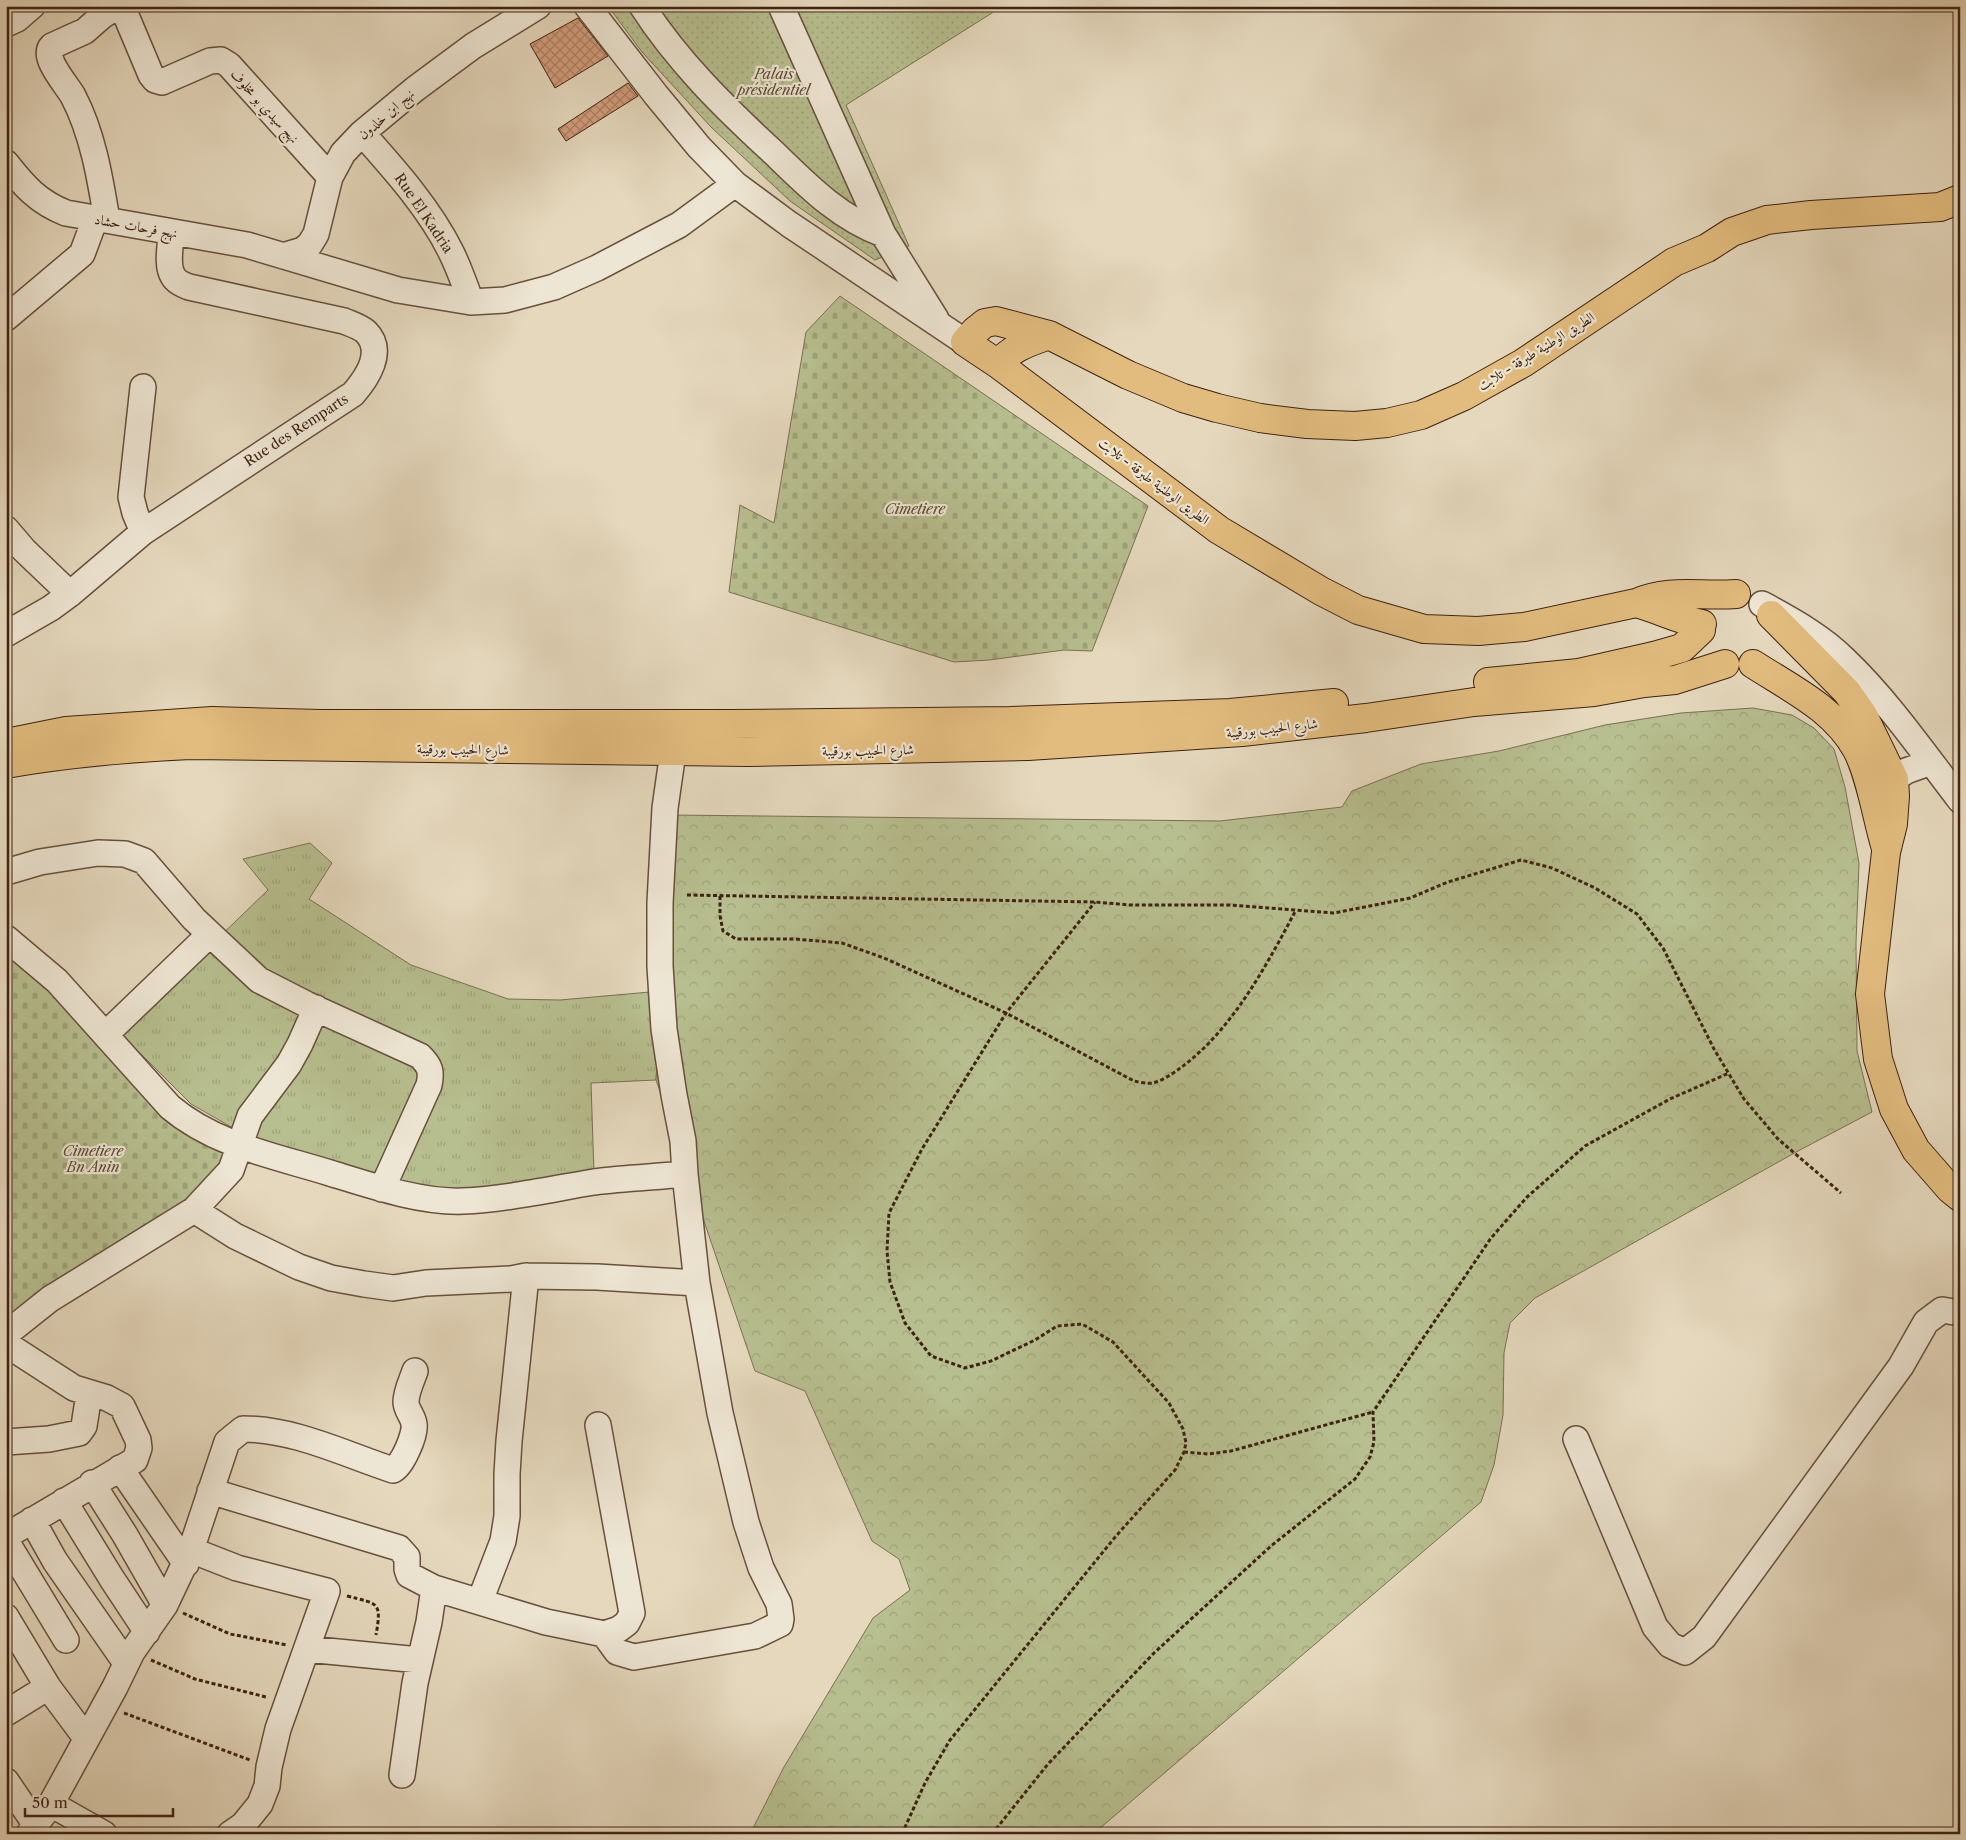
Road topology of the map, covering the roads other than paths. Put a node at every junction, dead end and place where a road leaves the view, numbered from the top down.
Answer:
1 (32, 6) edge
2 (118, 6) edge
3 (122, 6) edge
4 (538, 6) edge
5 (588, 6) edge
6 (642, 6) edge
7 (781, 6) edge
8 (6, 24) edge
9 (362, 133) junction
10 (6, 163) edge
11 (330, 177) junction
12 (735, 184) junction
13 (1960, 199) edge
14 (101, 219) junction
15 (171, 232) junction
16 (883, 234) junction
17 (283, 256) junction
18 (472, 302) junction
19 (6, 318) edge
20 (940, 325) junction
21 (1050, 335) junction
22 (966, 342) junction
23 (998, 364) junction
24 (143, 387) dead end
25 (6, 529) edge
26 (143, 532) junction
27 (70, 594) junction
28 (1736, 594) junction
29 (1636, 603) junction
30 (1766, 609) junction
31 (1701, 627) junction
32 (6, 634) edge
33 (1725, 664) junction
34 (1753, 664) junction
35 (674, 724) junction
36 (6, 744) edge
37 (673, 752) junction
38 (1930, 762) junction
39 (6, 764) edge
40 (1894, 779) junction
41 (1960, 800) edge
42 (1886, 852) junction
43 (6, 872) edge
44 (210, 934) junction
45 (6, 938) edge
46 (316, 1008) junction
47 (106, 1034) junction
48 (239, 1146) junction
49 (685, 1174) junction
50 (382, 1189) junction
51 (1960, 1198) edge
52 (194, 1210) junction
53 (526, 1276) junction
54 (697, 1283) junction
55 (1960, 1313) edge
56 (6, 1334) edge
57 (6, 1344) edge
58 (414, 1371) dead end
59 (89, 1394) junction
60 (598, 1425) dead end
61 (1576, 1439) dead end
62 (6, 1442) edge
63 (120, 1468) junction
64 (92, 1483) junction
65 (210, 1492) junction
66 (64, 1501) junction
67 (32, 1520) junction
68 (6, 1536) edge
69 (6, 1541) edge
70 (188, 1557) junction
71 (434, 1588) junction
72 (480, 1601) junction
73 (165, 1605) junction
74 (6, 1617) edge
75 (147, 1632) junction
76 (604, 1634) junction
77 (66, 1640) dead end
78 (307, 1649) junction
79 (129, 1657) junction
80 (419, 1660) junction
81 (48, 1688) junction
82 (7, 1711) edge
83 (86, 1738) junction
84 (402, 1775) dead end
85 (6, 1780) edge
86 (51, 1804) junction
87 (33, 1830) edge
88 (104, 1834) edge
89 (230, 1834) edge

1 - 8 street
2 - 14 street
3 - 11 street, نهج سيدي بو مخلوف
4 - 9 street, نهج ابن خلدون
5 - 12 street
6 - 16 street
7 - 16 street
9 - 11 street, نهج ابن خلدون
9 - 18 street, Rue El Kadria
10 - 14 street, نهج فرحات حشاد
11 - 17 street, نهج ابن خلدون
12 - 18 street, نهج فرحات حشاد
12 - 20 street
13 - 21 main road, الطريق الوطنية طبرقة - تلابت
14 - 15 street, نهج فرحات حشاد
14 - 19 street
15 - 17 street, نهج فرحات حشاد
15 - 26 street, Rue des Remparts
16 - 20 street
17 - 18 street, نهج فرحات حشاد
20 - 22 street
21 - 22 main road, الطريق الوطنية طبرقة - تلابت
21 - 23 main road
22 - 23 main road, الطريق الوطنية طبرقة - تلابت
23 - 29 main road, الطريق الوطنية طبرقة - تلابت
24 - 26 street
25 - 27 street
26 - 27 street, Rue des Remparts
27 - 32 street, Rue des Remparts
28 - 29 main road, الطريق الوطنية طبرقة - تلابت
28 - 30 main road
28 - 31 main road
29 - 31 main road, الطريق الوطنية طبرقة - تلابت
30 - 34 main road
30 - 38 street
30 - 40 main road
31 - 33 main road
31 - 35 main road, شارع الحبيب بورقيبة
33 - 34 main road
33 - 37 main road, شارع الحبيب بورقيبة
34 - 42 main road
35 - 36 main road, شارع الحبيب بورقيبة
35 - 37 street
37 - 39 main road, شارع الحبيب بورقيبة
37 - 49 street
38 - 40 street
38 - 41 street
40 - 42 main road
42 - 51 main road
43 - 44 street
44 - 46 street
44 - 47 street
45 - 47 street
46 - 48 street
46 - 50 street
47 - 48 street
48 - 50 street
48 - 52 street
49 - 50 street
49 - 54 street
52 - 53 street
52 - 56 street
53 - 54 street
53 - 72 street
54 - 76 street
55 - 61 street
57 - 59 street
58 - 65 street
59 - 62 street
59 - 63 street
60 - 76 street
63 - 64 street
63 - 70 street
64 - 66 street
64 - 73 street
65 - 70 street
65 - 71 street
66 - 67 street
66 - 75 street
67 - 68 street
67 - 79 street
69 - 77 street
70 - 73 street
70 - 78 street
71 - 72 street
71 - 80 street
72 - 76 street
73 - 75 street
74 - 81 street
75 - 79 street
78 - 80 street
78 - 89 street
79 - 83 street
80 - 84 street
81 - 82 street
81 - 83 street
83 - 86 street
85 - 87 street
86 - 87 street
86 - 88 street

